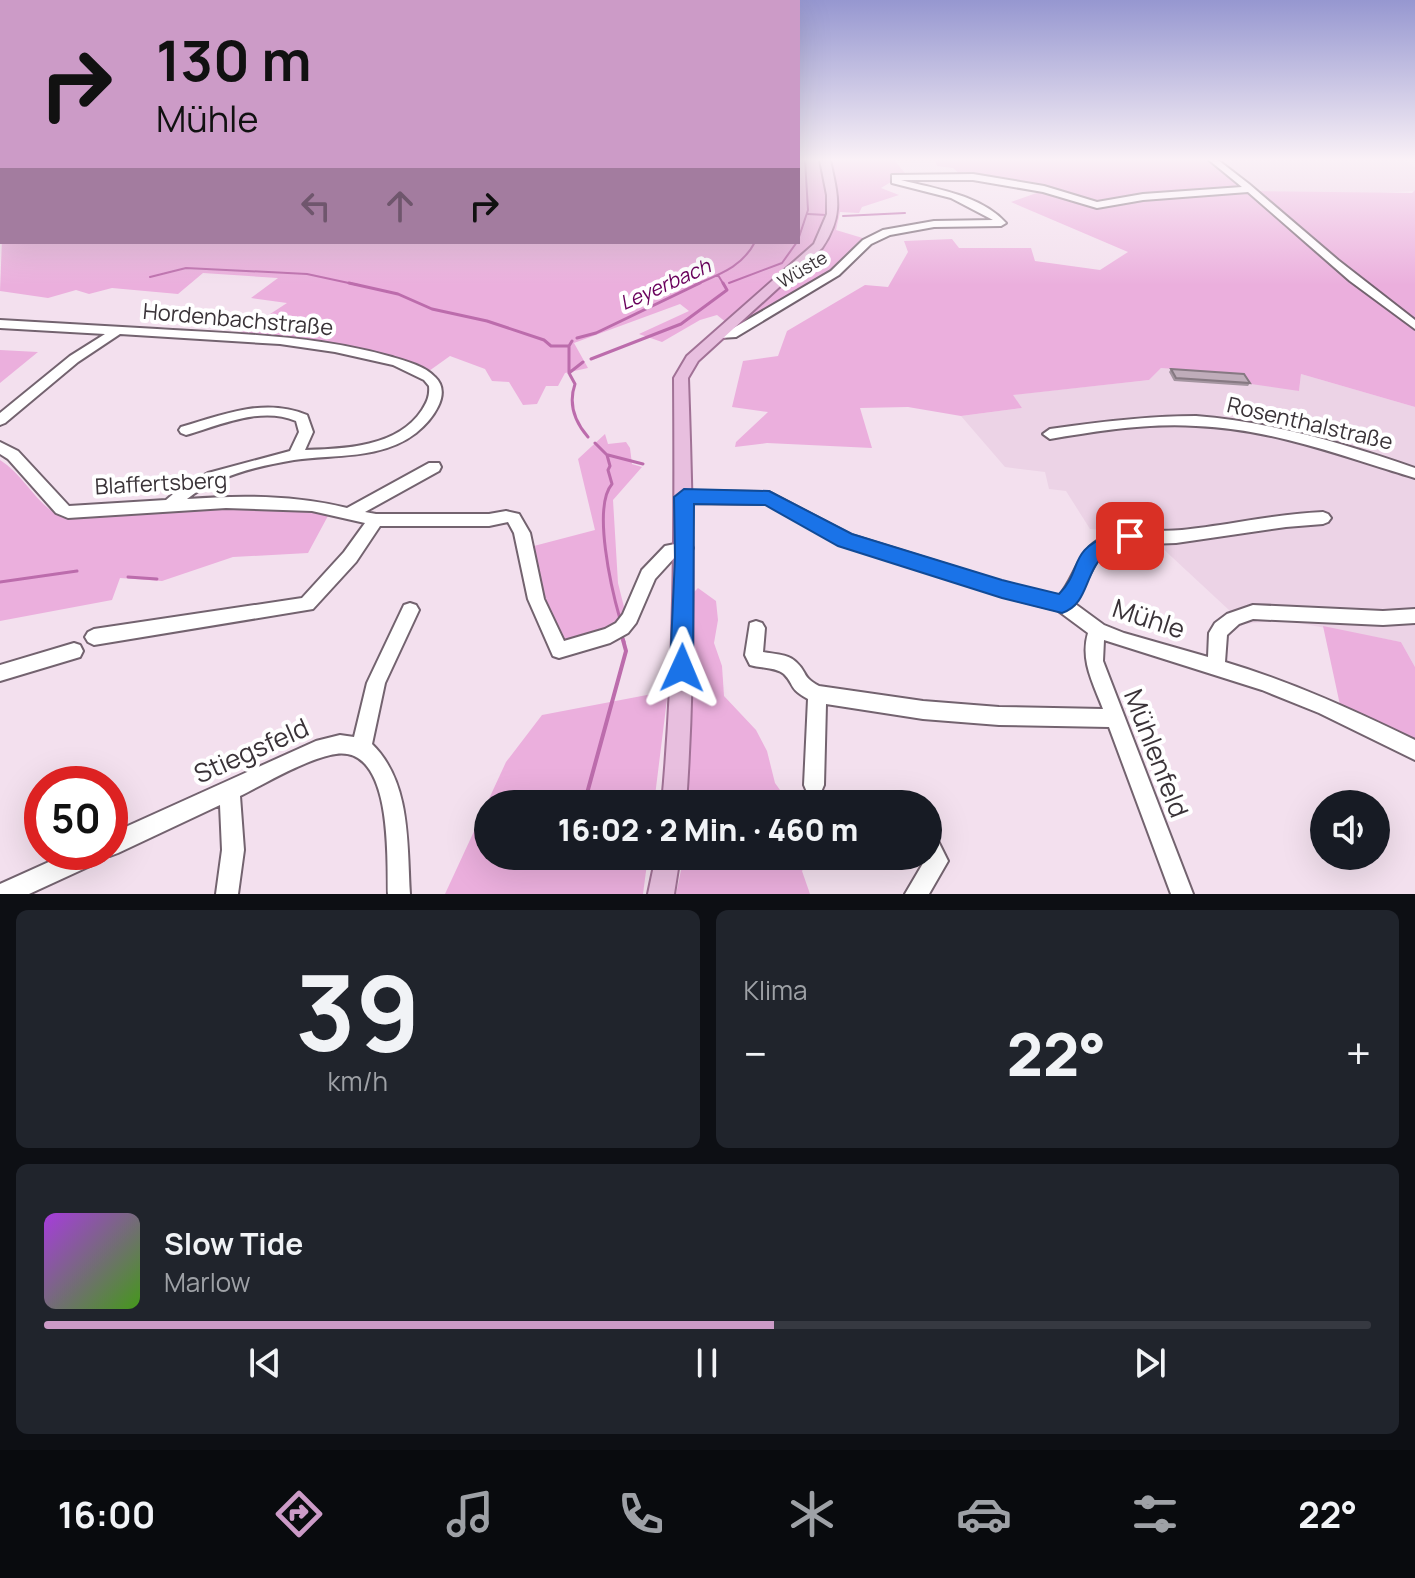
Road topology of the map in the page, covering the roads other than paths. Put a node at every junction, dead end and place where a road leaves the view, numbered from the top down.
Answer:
1 (833, 202) edge
2 (967, 202) edge
3 (1082, 202) edge
4 (1114, 202) edge
5 (1264, 202) edge
6 (0, 324) edge
7 (1415, 325) edge
8 (118, 331) junction
9 (720, 334) junction
10 (0, 420) edge
11 (186, 430) dead end
12 (1050, 434) dead end
13 (0, 447) edge
14 (295, 455) junction
15 (434, 467) dead end
16 (1415, 473) edge
17 (684, 497) junction
18 (171, 504) junction
19 (352, 512) junction
20 (1323, 518) dead end
21 (376, 520) junction
22 (685, 548) junction
23 (1062, 604) junction
24 (410, 610) dead end
25 (1415, 616) edge
26 (756, 628) dead end
27 (1098, 630) junction
28 (94, 637) dead end
29 (74, 651) dead end
30 (1216, 666) junction
31 (0, 673) edge
32 (817, 694) junction
33 (1115, 718) junction
34 (362, 747) junction
35 (1415, 750) edge
36 (814, 785) dead end
37 (229, 790) junction
38 (675, 790) edge
39 (128, 837) edge
40 (56, 870) edge
41 (665, 870) edge
42 (931, 870) edge
43 (4, 894) edge
44 (227, 894) edge
45 (399, 894) edge
46 (661, 894) edge
47 (916, 894) edge
48 (1182, 894) edge

1 - 9 main road
2 - 9 street, Wüste
3 - 4 street, Wüste
5 - 7 street
6 - 8 street, Hordenbachstraße
8 - 10 street
8 - 14 street, Hordenbachstraße
9 - 17 main road
11 - 14 street
12 - 16 street, Rosenthalstraße
13 - 18 street, Blaffertsberg
14 - 18 street, Hordenbachstraße
15 - 19 street
17 - 22 main road
17 - 23 street, Mühle
18 - 19 street, Blaffertsberg
19 - 21 street, Blaffertsberg
20 - 23 street
21 - 22 street, Blaffertsberg
21 - 28 street
22 - 38 main road
23 - 27 street, Mühle
24 - 34 street
25 - 30 street
26 - 32 street
27 - 30 street, Mühle
27 - 33 street, Mühlenfeld
29 - 31 street
30 - 35 street, Mühle
32 - 33 street
32 - 36 street
33 - 48 street, Mühlenfeld
34 - 37 street, Stiegsfeld
34 - 45 street
37 - 39 street, Stiegsfeld
37 - 44 street
40 - 43 street
41 - 46 main road
42 - 47 street

